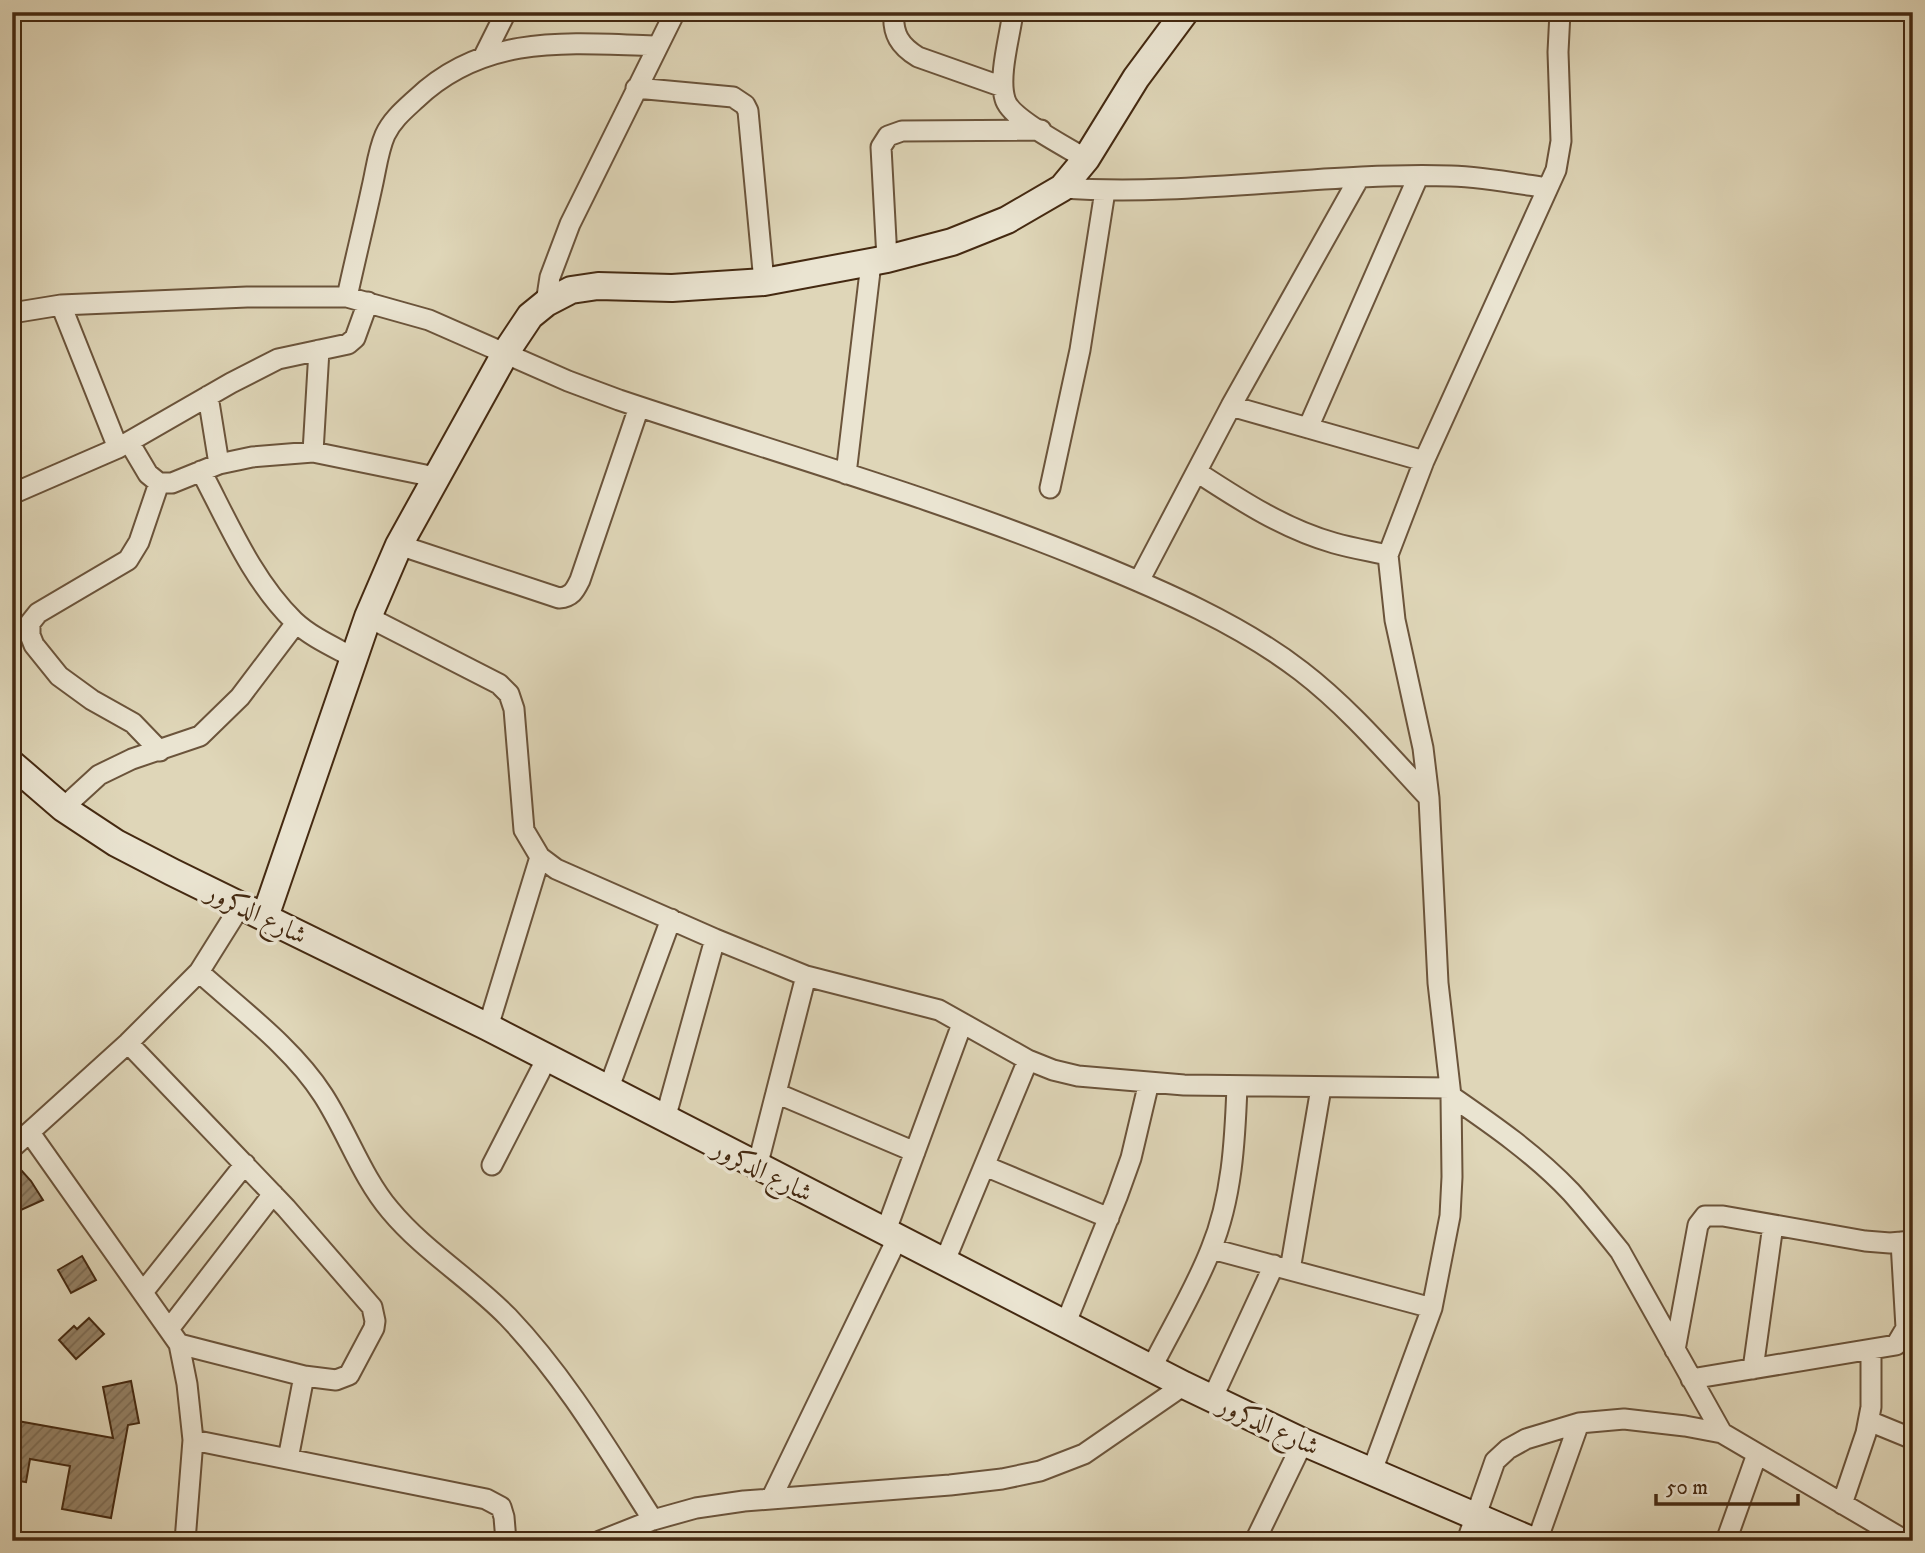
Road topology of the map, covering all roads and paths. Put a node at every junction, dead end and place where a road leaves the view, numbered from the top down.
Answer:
1 (506, 12) edge
2 (676, 12) edge
3 (894, 12) edge
4 (1013, 12) edge
5 (1185, 12) edge
6 (1560, 12) edge
7 (658, 46) junction
8 (484, 56) junction
9 (1003, 87) junction
10 (636, 88) junction
11 (1041, 130) junction
12 (1086, 159) junction
13 (1418, 177) junction
14 (1359, 178) junction
15 (1062, 188) junction
16 (1547, 188) junction
17 (1105, 191) junction
18 (879, 261) junction
19 (764, 282) junction
20 (347, 297) junction
21 (368, 302) junction
22 (546, 303) junction
23 (61, 305) junction
24 (12, 313) edge
25 (319, 350) junction
26 (506, 352) junction
27 (208, 396) junction
28 (1231, 406) junction
29 (639, 407) junction
30 (1308, 428) junction
31 (124, 445) junction
32 (313, 452) junction
33 (1424, 461) junction
34 (210, 468) junction
35 (1197, 472) junction
36 (846, 474) junction
37 (435, 477) junction
38 (159, 483) junction
39 (1050, 488) dead end
40 (12, 494) edge
41 (399, 545) junction
42 (1388, 555) junction
43 (1139, 580) junction
44 (368, 617) junction
45 (296, 623) junction
46 (354, 658) junction
47 (160, 751) junction
48 (12, 764) edge
49 (1429, 798) junction
50 (64, 808) junction
51 (540, 857) junction
52 (253, 911) junction
53 (671, 919) junction
54 (715, 939) junction
55 (199, 972) junction
56 (806, 975) junction
57 (962, 1024) junction
58 (488, 1027) junction
59 (128, 1043) junction
60 (547, 1058) junction
61 (1028, 1060) junction
62 (1149, 1082) junction
63 (1237, 1086) junction
64 (1321, 1087) junction
65 (608, 1090) junction
66 (1451, 1092) junction
67 (776, 1093) junction
68 (665, 1119) junction
69 (30, 1133) junction
70 (12, 1148) edge
71 (915, 1152) junction
72 (245, 1164) junction
73 (492, 1165) dead end
74 (985, 1166) junction
75 (757, 1167) junction
76 (273, 1194) junction
77 (1109, 1218) junction
78 (1773, 1225) junction
79 (891, 1236) junction
80 (1907, 1242) edge
81 (1212, 1249) junction
82 (944, 1263) junction
83 (1282, 1268) junction
84 (143, 1292) junction
85 (1432, 1308) junction
86 (1065, 1325) junction
87 (174, 1337) junction
88 (1675, 1350) junction
89 (1871, 1351) junction
90 (1151, 1369) junction
91 (1753, 1369) junction
92 (304, 1376) junction
93 (1691, 1379) junction
94 (1184, 1385) junction
95 (1212, 1399) junction
96 (1869, 1421) junction
97 (1578, 1423) junction
98 (1722, 1433) junction
99 (1913, 1439) edge
100 (192, 1440) junction
101 (1303, 1442) junction
102 (1758, 1454) junction
103 (288, 1459) junction
104 (1372, 1471) junction
105 (771, 1499) junction
106 (1842, 1504) junction
107 (1475, 1515) junction
108 (642, 1530) edge
109 (1529, 1540) edge
110 (185, 1541) edge
111 (506, 1541) edge
112 (600, 1541) edge
113 (1255, 1541) edge
114 (1467, 1541) edge
115 (1726, 1541) edge
116 (1906, 1541) edge

1 - 8 street
2 - 7 street
3 - 9 street
4 - 9 street
5 - 12 street
6 - 16 street
7 - 8 street
7 - 10 street
8 - 20 street
9 - 11 street
10 - 19 street
10 - 22 street
11 - 12 street
11 - 18 street
12 - 15 street
13 - 14 street
13 - 16 street
13 - 30 street
14 - 17 street
14 - 28 street
15 - 17 street
15 - 18 street
16 - 33 street
17 - 39 street
18 - 19 street
18 - 36 street
19 - 22 street
20 - 21 street
20 - 23 street
21 - 25 street
21 - 26 street
22 - 26 street
23 - 24 street
23 - 31 street
25 - 27 street
25 - 32 street
26 - 29 street
26 - 37 street
27 - 31 street
27 - 34 street
28 - 30 street
28 - 35 street
29 - 36 street
29 - 41 street
30 - 33 street
31 - 38 street
31 - 40 street
32 - 34 street
32 - 37 street
33 - 42 street
34 - 38 street
34 - 45 street
35 - 42 street
35 - 43 street
36 - 43 street
37 - 41 street
38 - 47 street
41 - 44 street
42 - 49 street
43 - 49 street
44 - 46 street
44 - 51 street
45 - 46 street
45 - 47 street
46 - 52 street
47 - 50 street
48 - 50 street, شارع الدكرور
49 - 66 street
50 - 52 street, شارع الدكرور
51 - 53 street
51 - 58 street
52 - 55 street
52 - 58 street, شارع الدكرور
53 - 54 street
53 - 65 street
54 - 56 street
54 - 68 street
55 - 59 street
55 - 108 street
56 - 57 street
56 - 67 street
57 - 61 street
57 - 71 street
58 - 60 street, شارع الدكرور
59 - 69 street
59 - 72 street
60 - 65 street, شارع الدكرور
60 - 73 street
61 - 62 street
61 - 74 street
62 - 63 street
62 - 77 street
63 - 64 street
63 - 81 street
64 - 66 street
64 - 83 street
65 - 68 street, شارع الدكرور
66 - 85 street
66 - 88 street
67 - 71 street
67 - 75 street
68 - 75 street, شارع الدكرور
69 - 70 street
69 - 84 street
71 - 79 street
72 - 76 street
72 - 84 street
74 - 77 street
74 - 82 street
75 - 79 street, شارع الدكرور
76 - 87 street
76 - 92 street
77 - 86 street
78 - 80 street
78 - 88 street
78 - 91 street
79 - 82 street, شارع الدكرور
79 - 105 street
80 - 89 street
81 - 83 street
81 - 90 street
82 - 86 street, شارع الدكرور
83 - 85 street
83 - 95 street
84 - 87 street
85 - 104 street
86 - 90 street, شارع الدكرور
87 - 92 street
87 - 100 street
88 - 93 street
89 - 91 street
89 - 96 street
90 - 94 street, شارع الدكرور
91 - 93 street
92 - 103 street
93 - 98 street
94 - 95 street, شارع الدكرور
94 - 105 street
95 - 101 street, شارع الدكرور
96 - 99 street
96 - 106 street
97 - 98 street
97 - 107 street
97 - 109 street
98 - 102 street
100 - 103 street
100 - 110 street
101 - 104 street, شارع الدكرور
101 - 113 street
102 - 106 street
102 - 115 street
103 - 111 street
104 - 107 street, شارع الدكرور
105 - 108 street
106 - 116 street
107 - 109 street, شارع الدكرور
107 - 114 street
108 - 112 street

